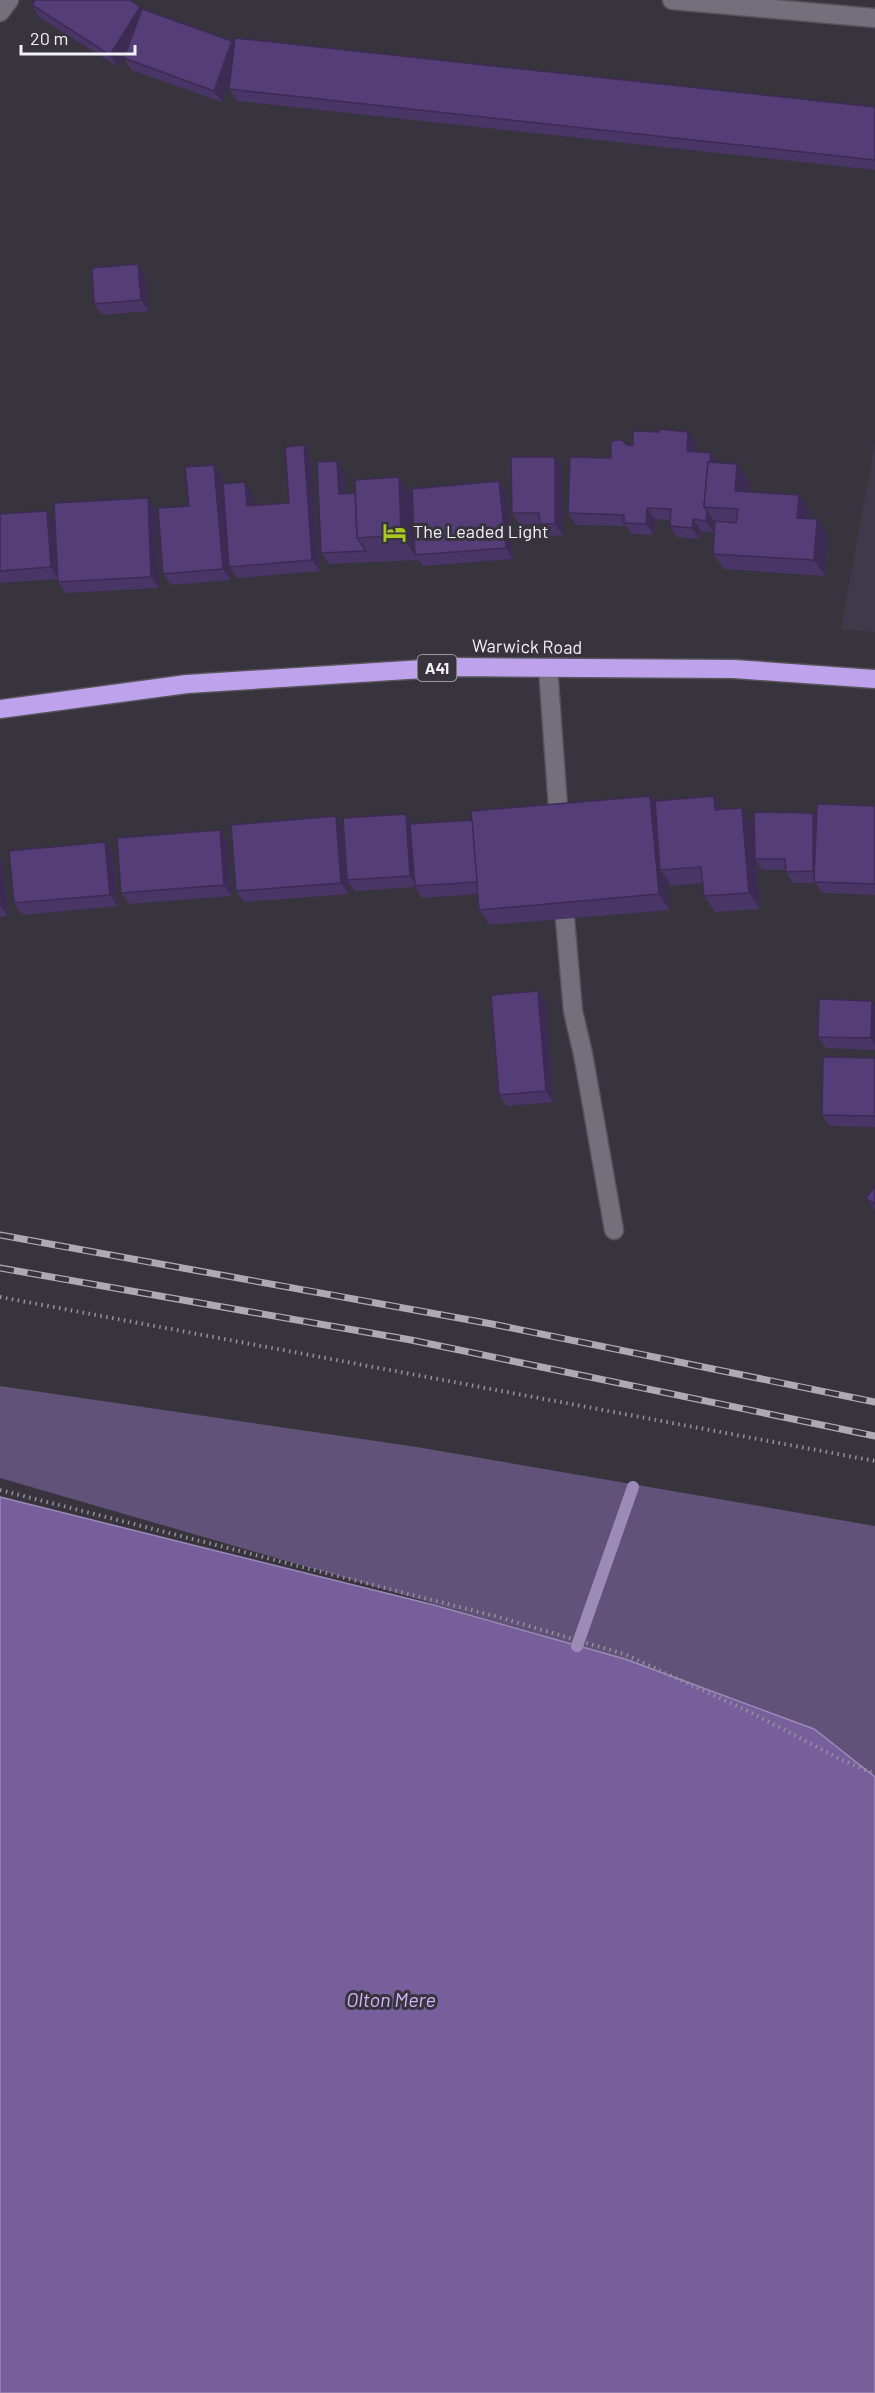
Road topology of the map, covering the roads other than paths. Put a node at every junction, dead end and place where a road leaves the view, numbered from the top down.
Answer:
1 (9, 0) edge
2 (672, 0) edge
3 (0, 12) edge
4 (875, 18) edge
5 (548, 668) junction
6 (875, 679) edge
7 (0, 709) edge
8 (559, 821) edge
9 (565, 919) edge
10 (614, 1230) dead end

1 - 3 street
2 - 4 street
5 - 6 highway, Warwick Road / A41
5 - 7 highway, Warwick Road / A41
5 - 8 street
9 - 10 street

